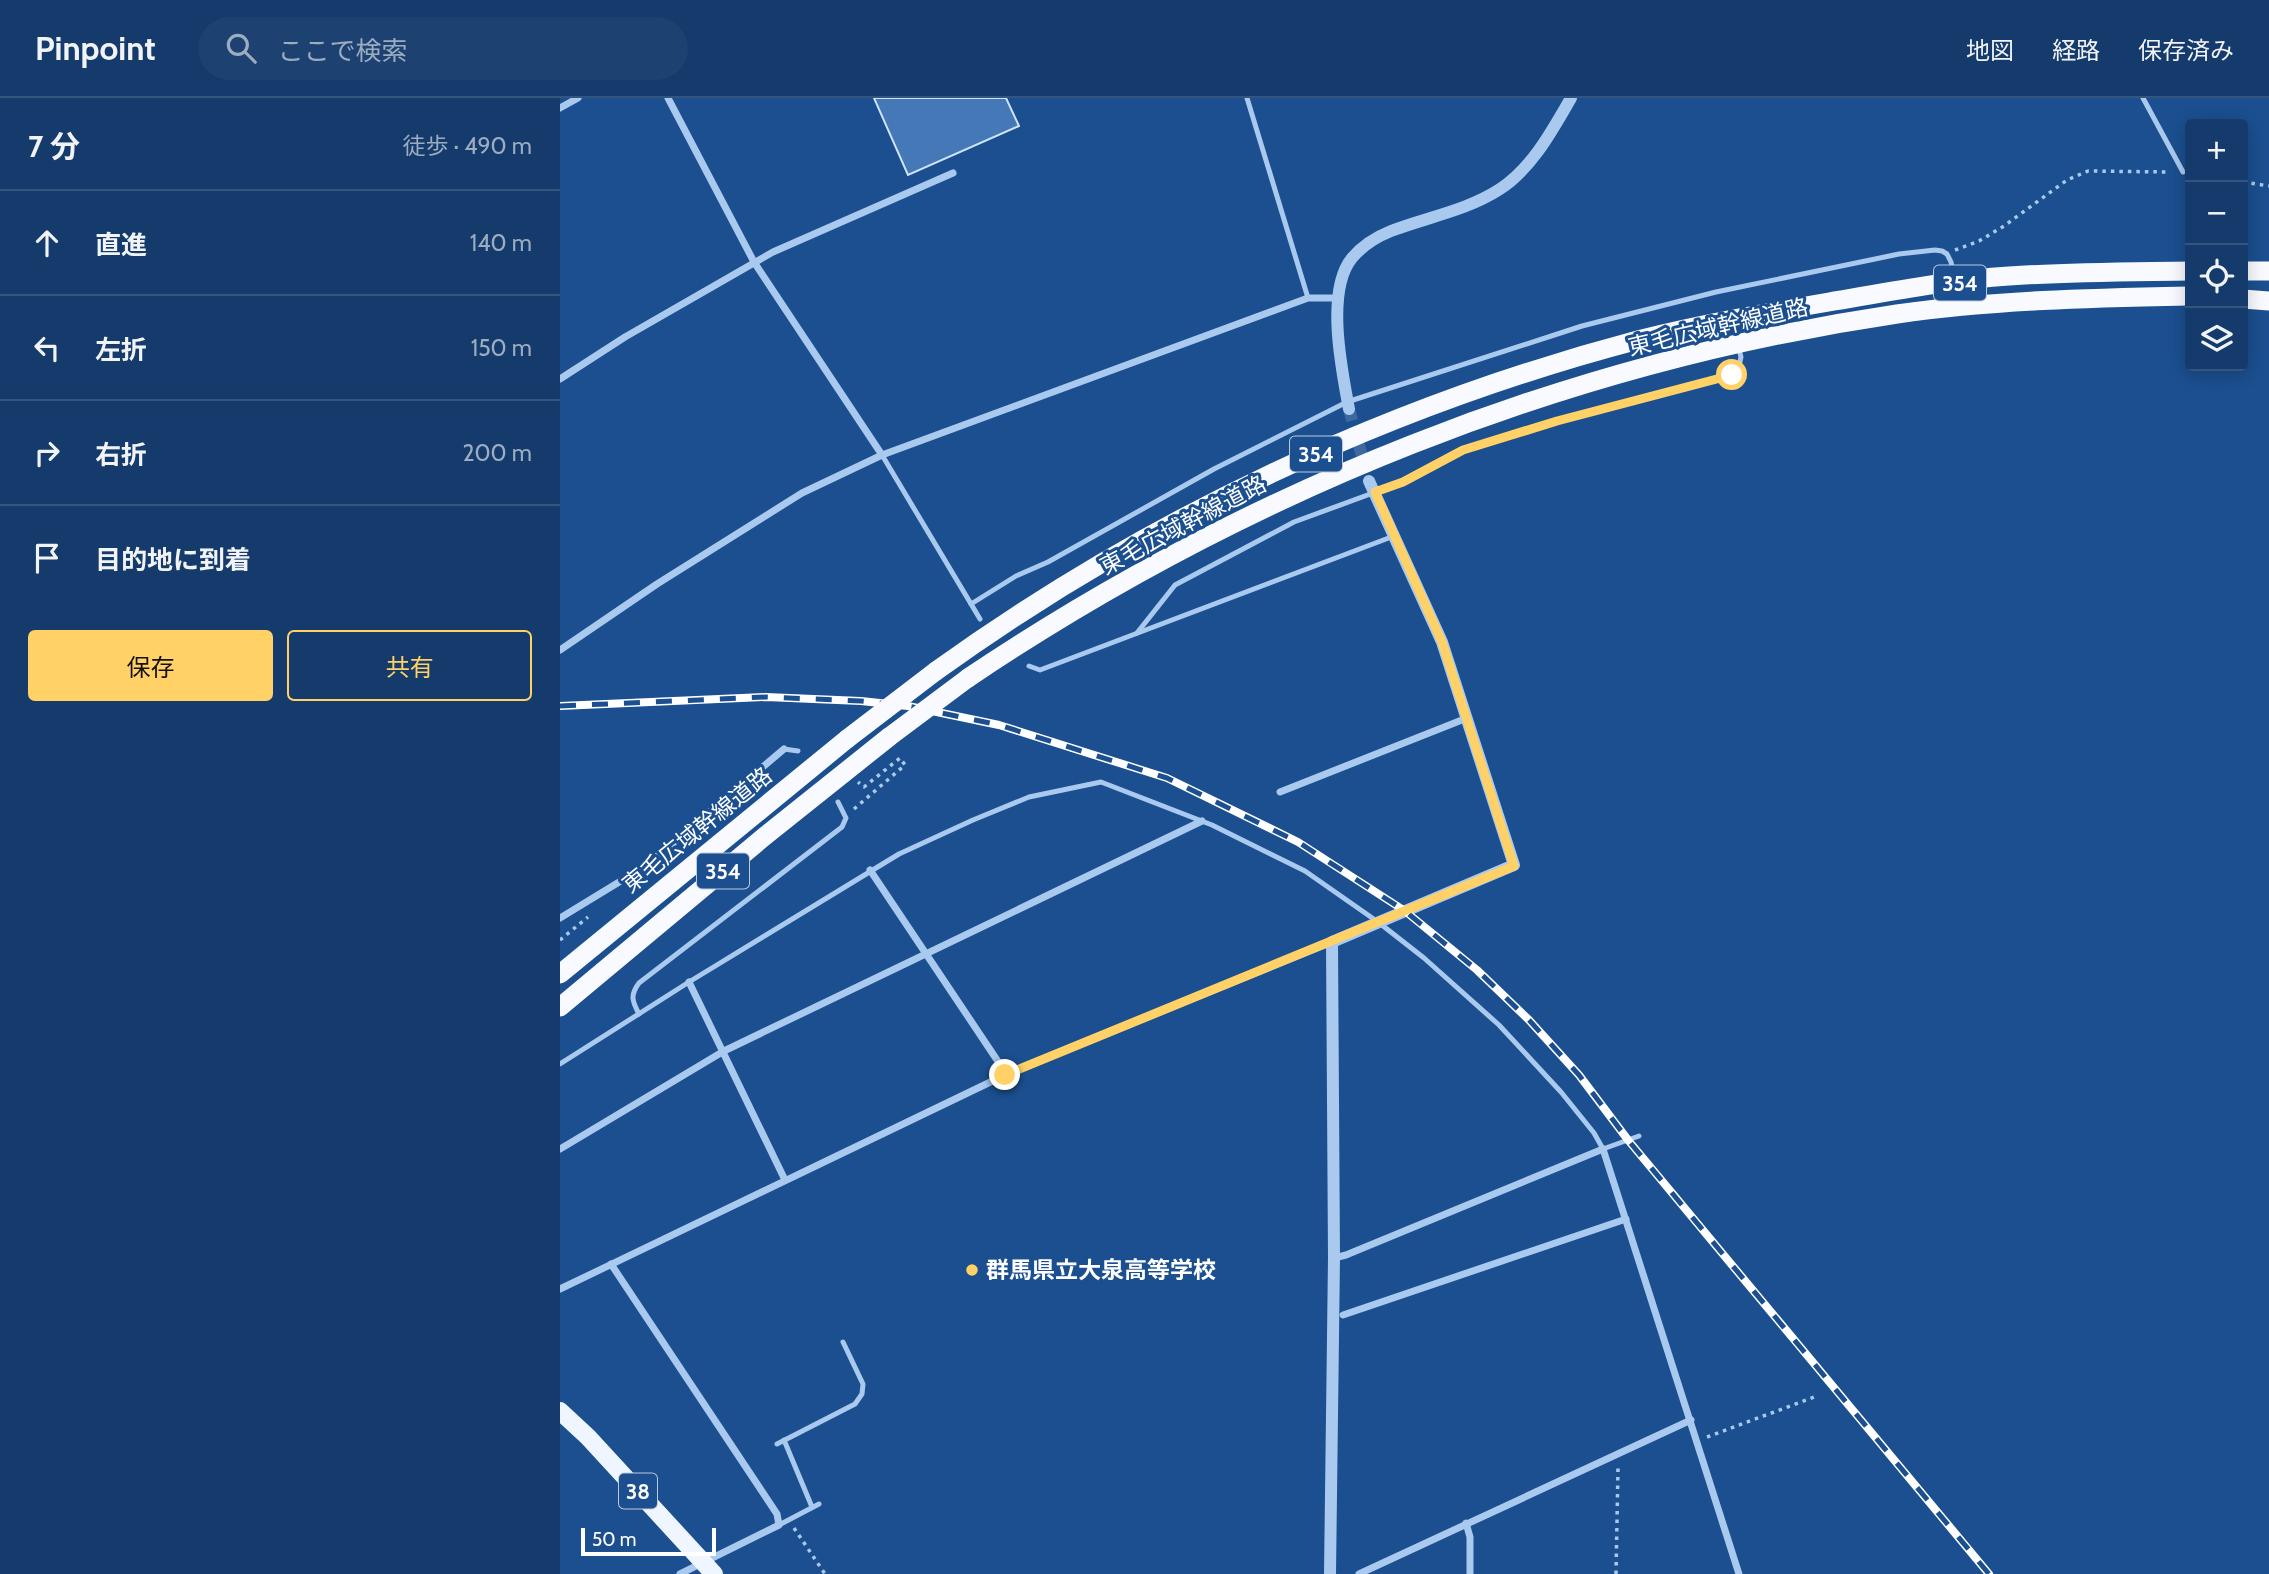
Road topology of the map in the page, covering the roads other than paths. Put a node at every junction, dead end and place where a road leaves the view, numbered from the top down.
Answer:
1 (578, 98) edge
2 (668, 98) edge
3 (1247, 98) edge
4 (1571, 98) edge
5 (2143, 98) edge
6 (560, 108) edge
7 (2183, 172) road end
8 (953, 173) dead end
9 (754, 262) junction
10 (2185, 271) edge
11 (2248, 271) edge
12 (2269, 271) edge
13 (1955, 283) junction
14 (2185, 296) edge
15 (1308, 298) junction
16 (1338, 298) junction
17 (2248, 299) edge
18 (2269, 301) edge
19 (1738, 343) junction
20 (560, 379) edge
21 (1348, 405) junction
22 (882, 455) junction
23 (1372, 487) junction
24 (1394, 536) junction
25 (971, 604) junction
26 (980, 619) dead end
27 (1137, 633) junction
28 (560, 650) edge
29 (1029, 666) dead end
30 (1468, 718) junction
31 (783, 749) joint
32 (798, 751) dead end
33 (1280, 792) dead end
34 (838, 802) dead end
35 (1202, 821) junction
36 (870, 870) junction
37 (560, 918) edge
38 (1378, 922) junction
39 (1332, 942) junction
40 (926, 954) junction
41 (560, 974) edge
42 (689, 982) junction
43 (560, 1007) edge
44 (639, 1014) junction
45 (724, 1051) junction
46 (560, 1064) edge
47 (1005, 1075) junction
48 (1639, 1136) dead end
49 (560, 1149) edge
50 (1603, 1149) junction
51 (785, 1180) junction
52 (1626, 1219) junction
53 (1334, 1258) junction
54 (611, 1265) junction
55 (560, 1289) edge
56 (1343, 1315) dead end
57 (844, 1342) dead end
58 (560, 1410) edge
59 (1690, 1420) junction
60 (785, 1440) junction
61 (777, 1444) dead end
62 (819, 1504) dead end
63 (812, 1507) junction
64 (1466, 1523) junction
65 (779, 1525) junction
66 (708, 1568) edge
67 (680, 1574) edge
68 (1330, 1574) edge
69 (1359, 1574) edge
70 (1470, 1574) edge
71 (1739, 1574) edge

1 - 6 street
2 - 9 street
3 - 15 lane
4 - 16 street
5 - 7 lane
8 - 9 street
9 - 20 street
9 - 22 street
10 - 13 highway, 東毛広域幹線道路 / 354
11 - 12 highway
13 - 21 lane
13 - 41 highway, 東毛広域幹線道路 / 354, bridge
14 - 19 highway, 東毛広域幹線道路 / 354
15 - 16 street
15 - 22 street
16 - 21 street
17 - 18 highway
19 - 23 lane
19 - 43 highway, 東毛広域幹線道路 / 354, bridge
21 - 25 lane
22 - 25 lane
22 - 28 street
23 - 24 street
23 - 27 lane
24 - 27 lane
24 - 30 street
25 - 26 lane
27 - 29 lane
30 - 33 street
30 - 38 street
31 - 32 lane
31 - 37 street
34 - 44 lane
35 - 36 lane
35 - 38 lane
35 - 40 street
36 - 40 street
36 - 42 lane
38 - 39 street
38 - 50 lane
39 - 47 street
39 - 53 street
40 - 45 street
40 - 47 street
42 - 44 lane
42 - 45 street
44 - 46 lane
45 - 49 street
45 - 51 street
47 - 51 street
48 - 50 lane
50 - 52 street
50 - 53 street
51 - 54 street
52 - 56 street
52 - 59 street
53 - 68 street
54 - 55 street
54 - 65 street
57 - 60 lane
58 - 66 main road, 38
59 - 64 street
59 - 71 street
60 - 61 lane
60 - 63 lane
62 - 63 lane
63 - 65 lane
64 - 69 street
64 - 70 street
65 - 66 street
66 - 67 street

